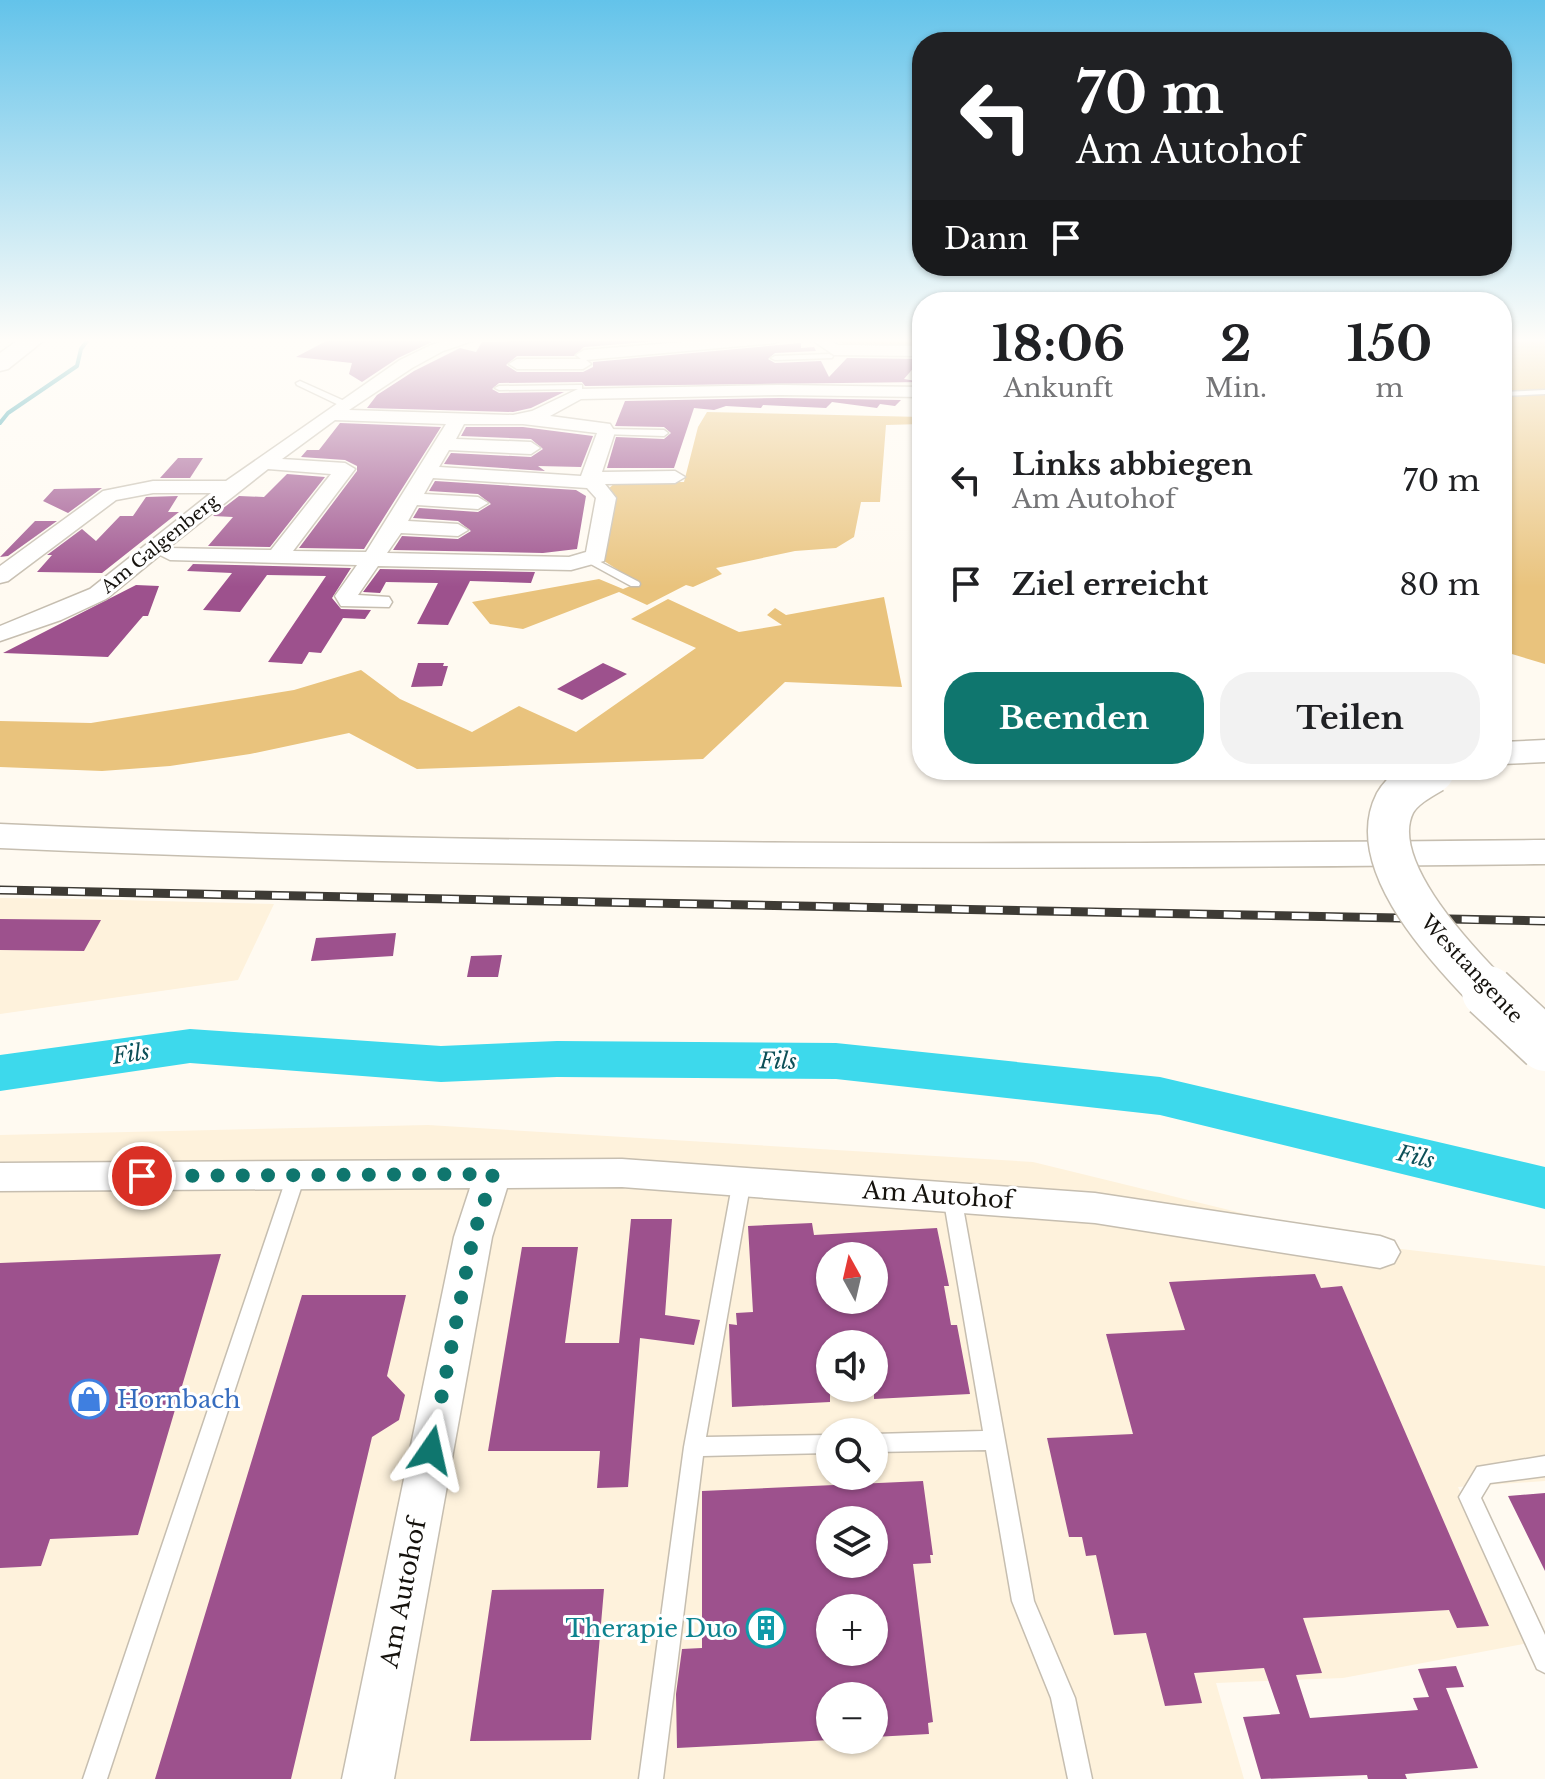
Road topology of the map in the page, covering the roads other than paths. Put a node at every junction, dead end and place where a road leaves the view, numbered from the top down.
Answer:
1 (322, 421) edge
2 (457, 421) edge
3 (547, 421) edge
4 (606, 432) junction
5 (664, 433) dead end
6 (446, 444) junction
7 (531, 448) dead end
8 (263, 463) junction
9 (428, 472) junction
10 (675, 477) dead end
11 (590, 480) junction
12 (231, 487) junction
13 (412, 499) junction
14 (478, 503) dead end
15 (395, 526) junction
16 (458, 530) dead end
17 (170, 554) dead end
18 (278, 556) junction
19 (374, 557) junction
20 (591, 560) junction
21 (0, 576) edge
22 (635, 584) dead end
23 (381, 602) dead end
24 (0, 634) edge
25 (1545, 751) edge
26 (1512, 753) edge
27 (1420, 780) edge
28 (0, 836) edge
29 (1545, 852) edge
30 (1545, 1045) edge
31 (493, 1174) junction
32 (296, 1176) junction
33 (0, 1177) edge
34 (742, 1180) junction
35 (951, 1195) junction
36 (1380, 1252) dead end
37 (994, 1440) junction
38 (888, 1443) edge
39 (816, 1444) edge
40 (694, 1447) junction
41 (1545, 1466) edge
42 (1545, 1661) edge
43 (95, 1779) edge
44 (368, 1779) edge
45 (651, 1779) edge
46 (1080, 1779) edge

1 - 8 street, Am Galgenberg
2 - 6 street
3 - 4 street
4 - 5 lane
4 - 11 street
6 - 7 street
6 - 9 street
8 - 12 street, Am Galgenberg
8 - 18 street
9 - 11 street
9 - 13 street
10 - 11 street
11 - 20 street
12 - 21 street, Am Galgenberg
12 - 24 street, Am Galgenberg
13 - 14 street
13 - 15 street
15 - 16 street
15 - 19 street
17 - 18 street, Am Galgenberg
18 - 19 street, Am Galgenberg
19 - 20 street, Am Galgenberg
19 - 23 street
20 - 22 lane
25 - 26 main road
27 - 30 main road, Westtangente, bridge
28 - 29 main road
31 - 32 street, Am Autohof
31 - 34 street, Am Autohof
31 - 44 street, Am Autohof
32 - 33 street, Am Autohof
32 - 43 lane
34 - 35 street, Am Autohof
34 - 40 lane
35 - 36 street, Am Autohof
35 - 37 lane
37 - 38 lane
37 - 46 lane
39 - 40 lane
40 - 45 lane
41 - 42 lane

